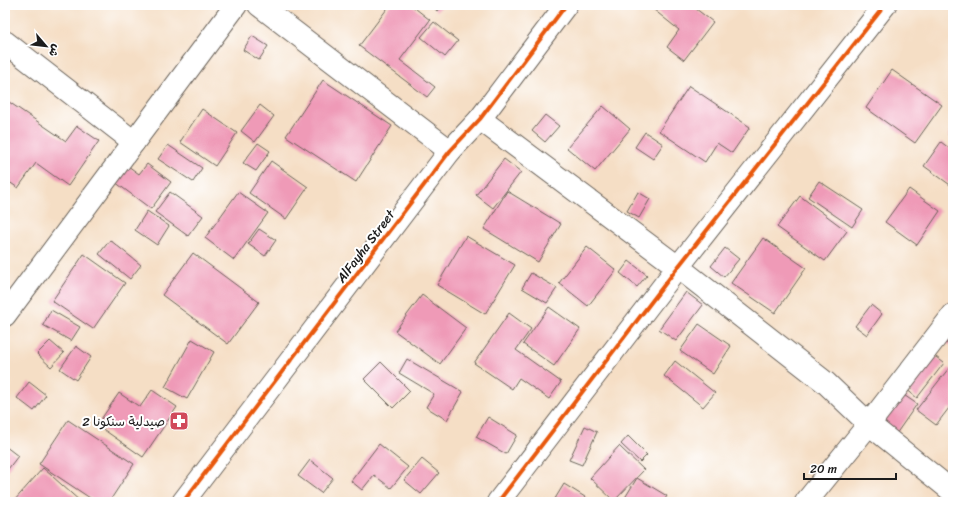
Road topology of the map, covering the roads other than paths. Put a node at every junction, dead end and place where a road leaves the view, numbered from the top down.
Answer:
1 (236, 5) edge
2 (259, 5) edge
3 (566, 5) edge
4 (885, 5) edge
5 (5, 42) edge
6 (480, 119) junction
7 (134, 142) junction
8 (450, 151) junction
9 (678, 267) junction
10 (5, 315) edge
11 (953, 315) edge
12 (869, 424) junction
13 (953, 492) edge
14 (183, 502) edge
15 (498, 502) edge
16 (806, 502) edge

1 - 7 street
2 - 8 street
3 - 6 street, AlFayha Street
4 - 9 street
5 - 7 street
6 - 8 street, AlFayha Street
6 - 9 street
7 - 10 street
8 - 14 street, AlFayha Street
9 - 12 street
9 - 15 street
11 - 12 street
12 - 13 street
12 - 16 street

